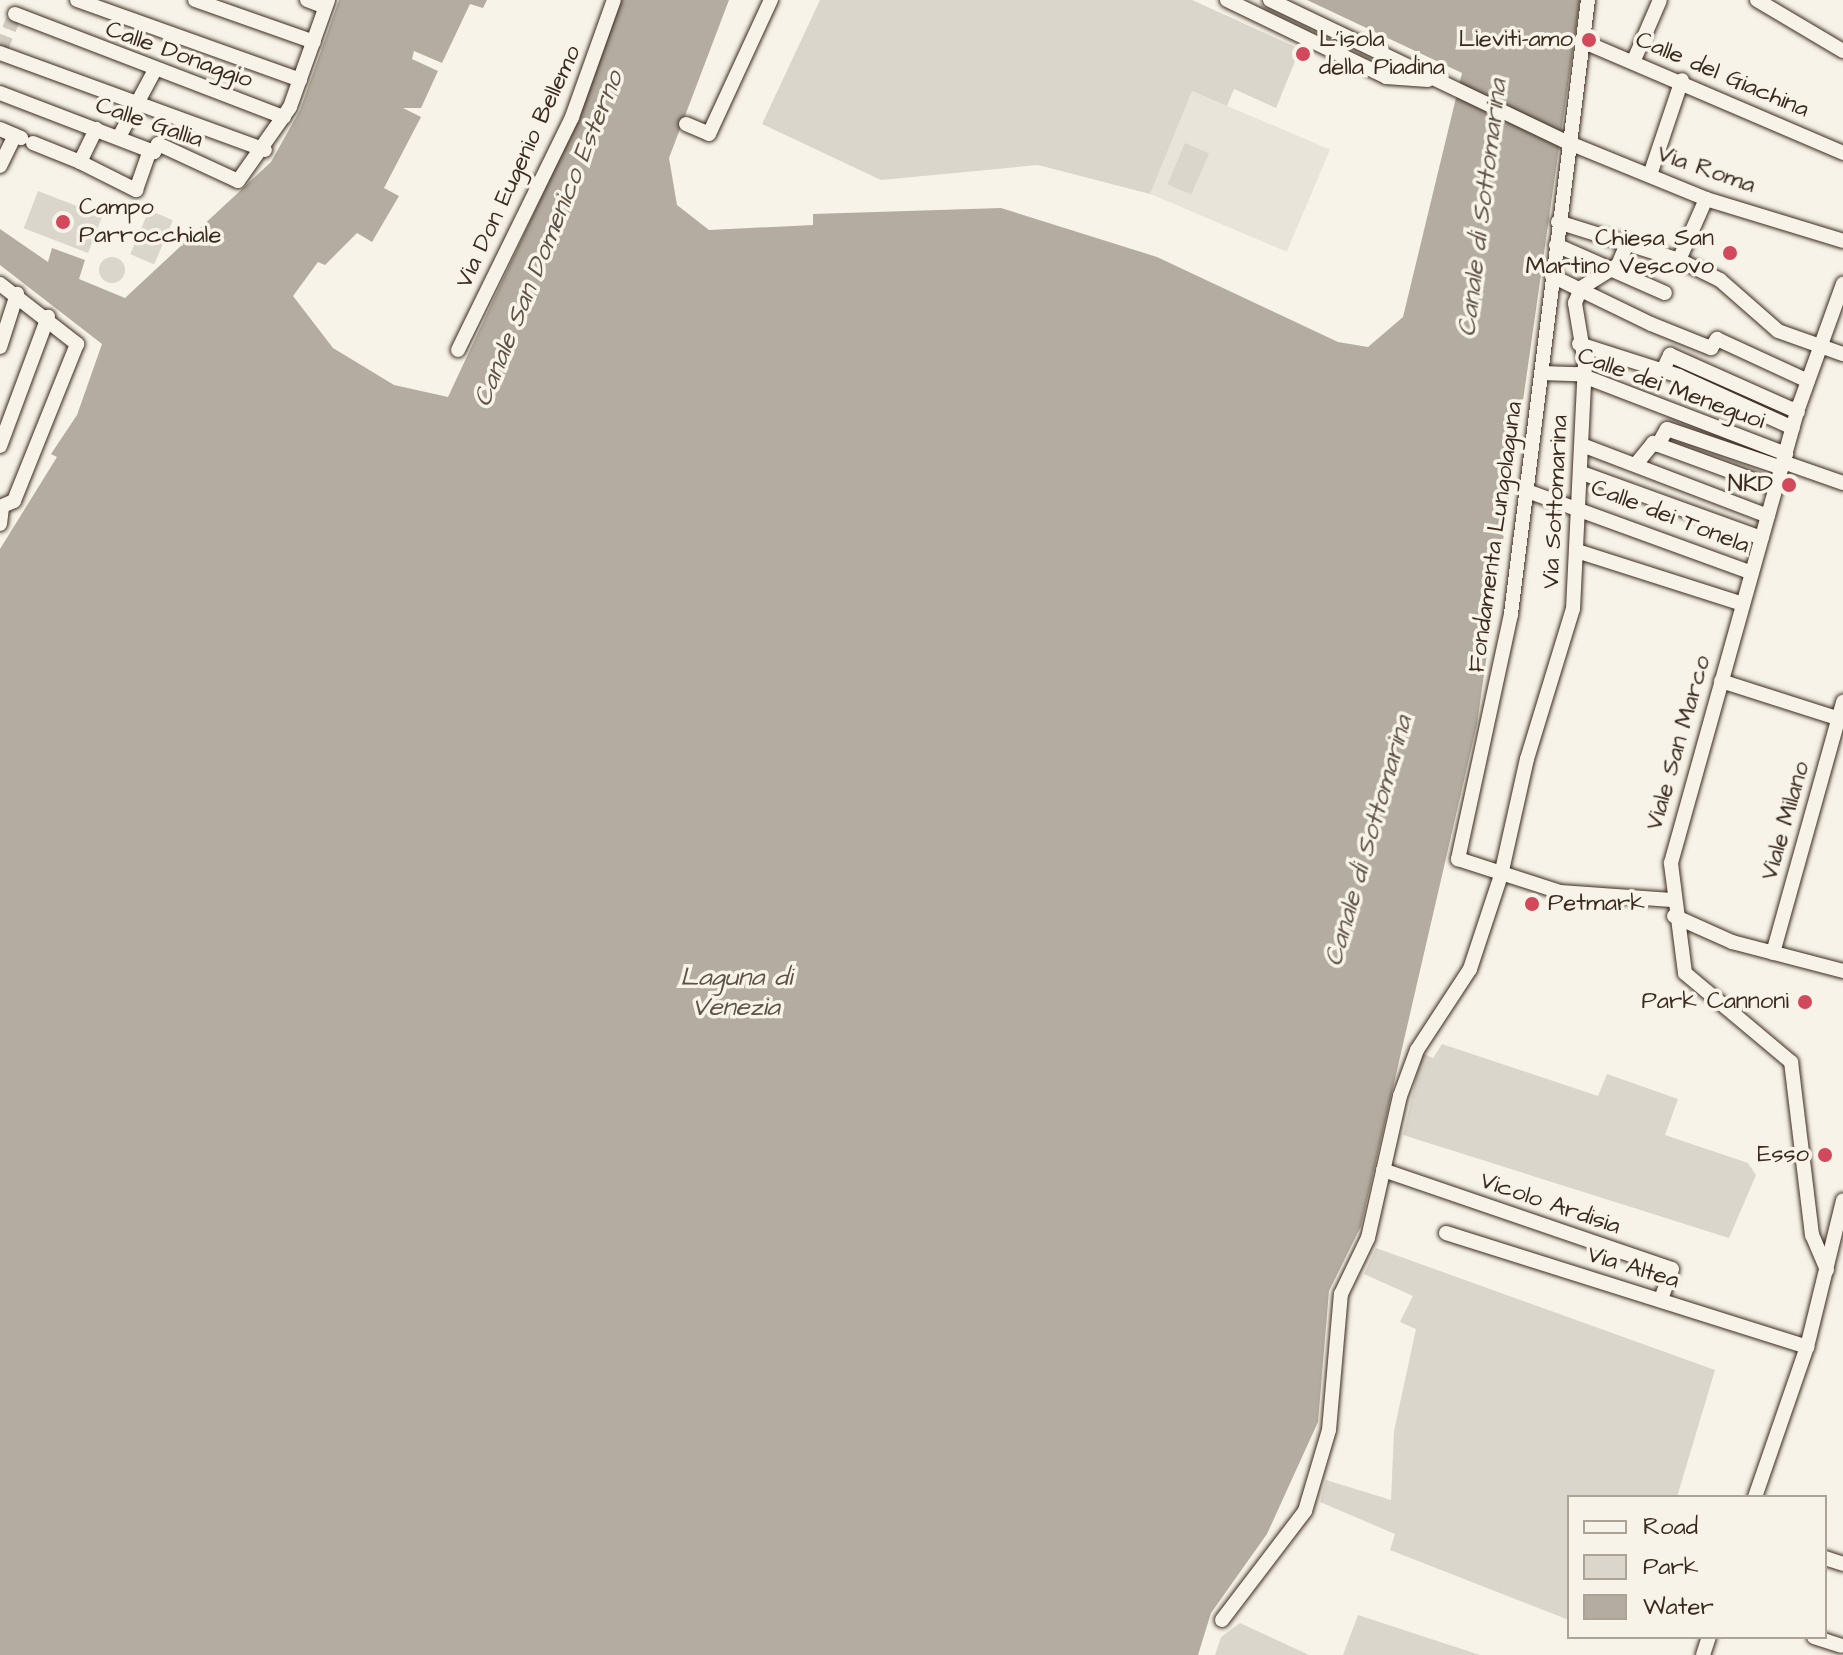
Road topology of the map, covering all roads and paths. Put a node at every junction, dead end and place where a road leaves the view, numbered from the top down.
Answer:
1 (77, 0) edge
2 (195, 0) edge
3 (307, 0) edge
4 (614, 0) edge
5 (771, 0) edge
6 (1227, 0) edge
7 (1270, 0) edge
8 (1588, 0) edge
9 (1660, 0) edge
10 (1757, 0) edge
11 (327, 4) edge
12 (15, 14) dead end
13 (1582, 41) junction
14 (314, 42) junction
15 (0, 51) edge
16 (1843, 51) edge
17 (1634, 60) junction
18 (155, 70) junction
19 (300, 80) junction
20 (1682, 80) junction
21 (1440, 81) junction
22 (0, 93) edge
23 (132, 102) junction
24 (284, 117) junction
25 (686, 124) dead end
26 (0, 129) edge
27 (96, 129) junction
28 (119, 137) junction
29 (23, 139) junction
30 (1562, 140) junction
31 (150, 150) junction
32 (265, 150) junction
33 (1843, 153) edge
34 (80, 162) junction
35 (0, 166) edge
36 (1650, 175) junction
37 (1706, 199) junction
38 (1558, 222) junction
39 (1843, 241) edge
40 (1627, 244) junction
41 (1556, 245) junction
42 (1679, 260) junction
43 (1613, 270) junction
44 (1552, 276) junction
45 (0, 284) edge
46 (1843, 284) edge
47 (1581, 288) junction
48 (1665, 293) dead end
49 (17, 294) junction
50 (48, 317) junction
51 (1579, 344) junction
52 (1819, 346) junction
53 (0, 347) edge
54 (458, 350) dead end
55 (1843, 354) edge
56 (1656, 368) junction
57 (1541, 373) junction
58 (1585, 377) junction
59 (1808, 381) junction
60 (1798, 412) junction
61 (1793, 428) junction
62 (1582, 445) junction
63 (1658, 445) junction
64 (0, 446) edge
65 (1784, 461) junction
66 (1637, 463) junction
67 (1582, 473) junction
68 (1843, 483) edge
69 (1776, 488) junction
70 (1527, 491) junction
71 (1579, 504) junction
72 (1, 507) edge
73 (1768, 516) junction
74 (0, 524) edge
75 (1762, 538) junction
76 (1580, 552) junction
77 (1752, 573) junction
78 (1743, 604) junction
79 (1721, 681) junction
80 (1843, 702) edge
81 (1841, 719) edge
82 (1501, 875) junction
83 (1672, 900) junction
84 (1674, 916) junction
85 (1773, 953) junction
86 (1843, 971) edge
87 (1383, 1170) junction
88 (1843, 1200) edge
89 (1446, 1233) dead end
90 (1827, 1270) junction
91 (1661, 1300) junction
92 (1807, 1347) junction
93 (1756, 1495) edge
94 (1222, 1620) dead end
95 (1820, 1639) edge
96 (1841, 1646) dead end

1 - 19 street
2 - 14 street
3 - 11 street
4 - 54 street, Via Don Eugenio Bellemo
5 - 25 street
6 - 21 street
7 - 21 street, Via Roma
8 - 13 street, Fondamenta Lungolaguna
9 - 17 street
10 - 16 street
11 - 14 street
12 - 18 street, Calle Donaggio
13 - 17 street, Calle del Giachina
13 - 30 street, Fondamenta Lungolaguna
14 - 19 street
15 - 23 street
17 - 20 street, Calle del Giachina
18 - 23 street
18 - 24 street, Calle Donaggio
19 - 24 street
20 - 33 street, Calle del Giachina
20 - 36 street
21 - 30 street, Via Roma
22 - 27 street, Calle Gallia
23 - 28 street
23 - 32 street
24 - 32 street
26 - 29 street
27 - 28 street, Calle Gallia
27 - 34 street
28 - 31 street, Calle Gallia
29 - 34 street
29 - 35 street
30 - 36 street, Via Roma
30 - 38 street, Fondamenta Lungolaguna
31 - 32 street, Calle Gallia
31 - 34 street
36 - 37 street, Via Roma
37 - 39 street, Via Roma
37 - 42 street
38 - 40 street
38 - 41 street, Fondamenta Lungolaguna
40 - 42 street
40 - 43 street
41 - 43 street
41 - 44 street, Fondamenta Lungolaguna
42 - 52 street
43 - 47 street
43 - 48 street
44 - 47 street
44 - 57 street, Fondamenta Lungolaguna
45 - 49 street
46 - 52 street, Viale San Marco
47 - 51 street, Via Sottomarina
47 - 59 street
49 - 50 street
49 - 53 street
50 - 64 street
50 - 72 street
51 - 56 street
51 - 58 street, Via Sottomarina
52 - 55 street
52 - 59 street, Viale San Marco
56 - 60 street
56 - 61 street
57 - 58 street, Calle dei Meneguoi
57 - 70 street, Fondamenta Lungolaguna
58 - 62 street, Via Sottomarina
58 - 65 street, Calle dei Meneguoi
59 - 60 street, Viale San Marco
60 - 61 street, Viale San Marco
61 - 65 street, Viale San Marco
62 - 66 street
62 - 67 street, Via Sottomarina
63 - 65 street
63 - 66 street
63 - 69 street
65 - 68 street
65 - 69 street, Viale San Marco
66 - 73 street
67 - 71 street, Via Sottomarina
67 - 75 street
69 - 73 street, Viale San Marco
70 - 71 street, Calle dei Tonela
70 - 82 street, Fondamenta Lungolaguna
71 - 76 street, Via Sottomarina
71 - 77 street, Calle dei Tonela
72 - 74 street
73 - 75 street, Viale San Marco
75 - 77 street, Viale San Marco
76 - 78 street
76 - 82 street, Via Sottomarina
77 - 78 street, Viale San Marco
78 - 79 street, Viale San Marco
79 - 81 street
79 - 83 street, Viale San Marco
80 - 81 street, Viale Milano
81 - 85 street, Viale Milano
82 - 83 street, Fondamenta Lungolaguna
82 - 87 street, Via Sottomarina
83 - 84 street, Viale San Marco
84 - 85 street
84 - 90 street, Viale San Marco
85 - 86 street
87 - 91 street, Vicolo Ardisia
87 - 94 street, Via Sottomarina
88 - 90 street
89 - 91 street, Via Altea
90 - 92 street
91 - 92 street, Via Altea
92 - 93 street
95 - 96 street

